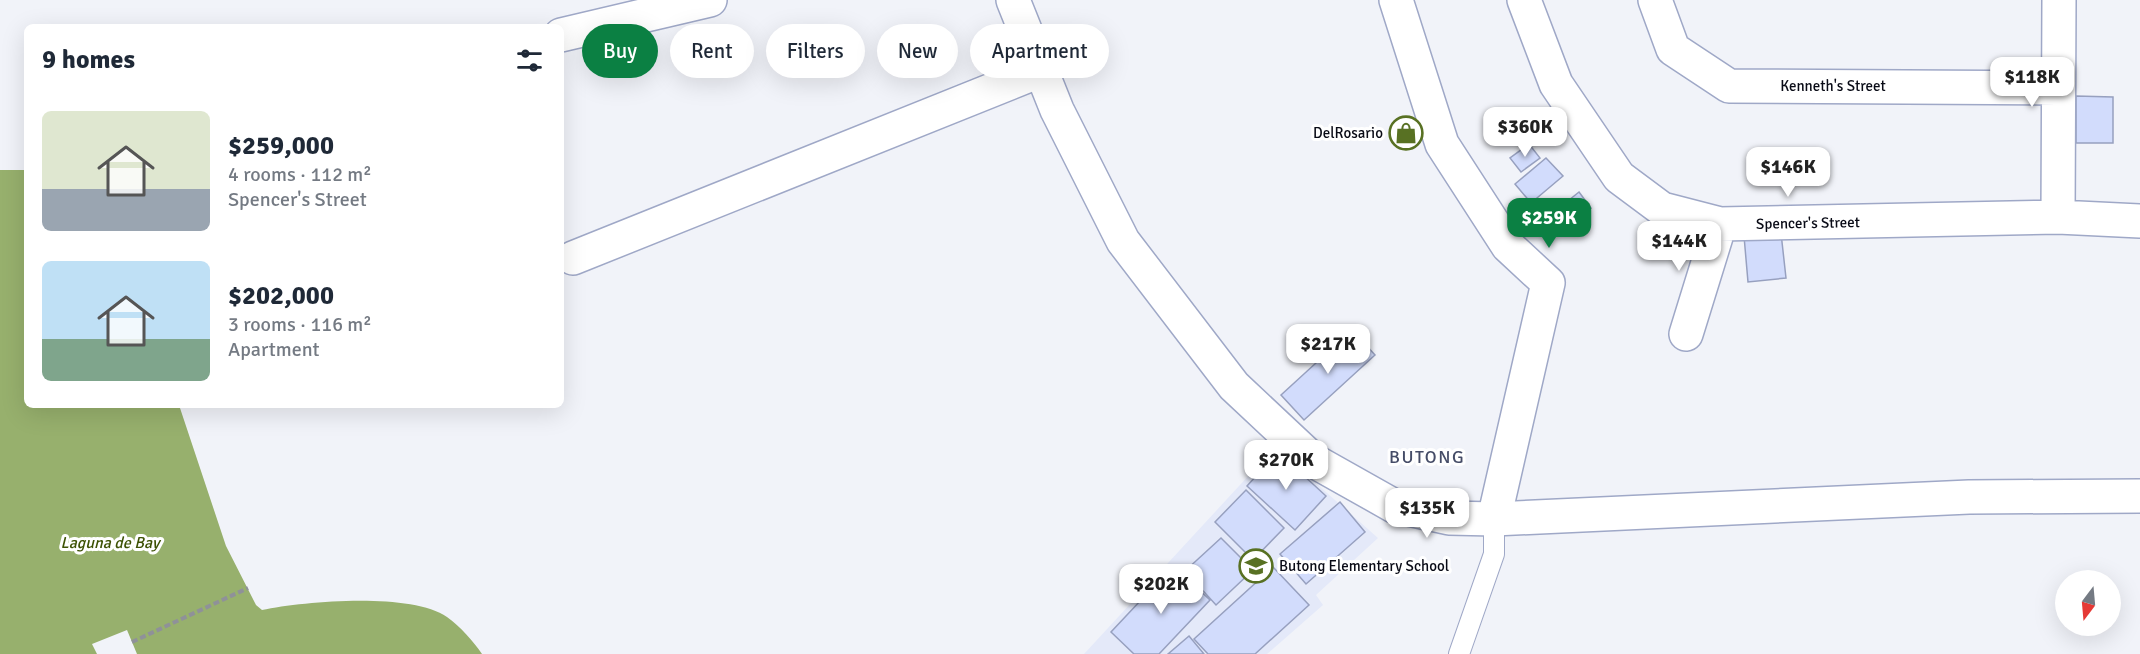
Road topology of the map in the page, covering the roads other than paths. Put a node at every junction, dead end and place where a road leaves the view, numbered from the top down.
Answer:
1 (710, 0) edge
2 (1013, 0) edge
3 (1396, 0) edge
4 (1524, 0) edge
5 (1655, 0) edge
6 (2059, 0) edge
7 (1023, 24) edge
8 (564, 34) edge
9 (1022, 78) edge
10 (1045, 78) edge
11 (2057, 88) junction
12 (2058, 217) junction
13 (2140, 221) edge
14 (1720, 224) junction
15 (573, 258) dead end
16 (1686, 334) dead end
17 (2140, 496) edge
18 (1494, 519) junction
19 (1459, 654) edge

1 - 8 street
2 - 7 street
3 - 18 street
4 - 14 street, Spencer's Street
5 - 11 street, Kenneth's Street
6 - 11 street
9 - 15 street
10 - 18 street
11 - 12 street
12 - 13 street, Spencer's Street
12 - 14 street, Spencer's Street
14 - 16 street
17 - 18 street
18 - 19 lane

